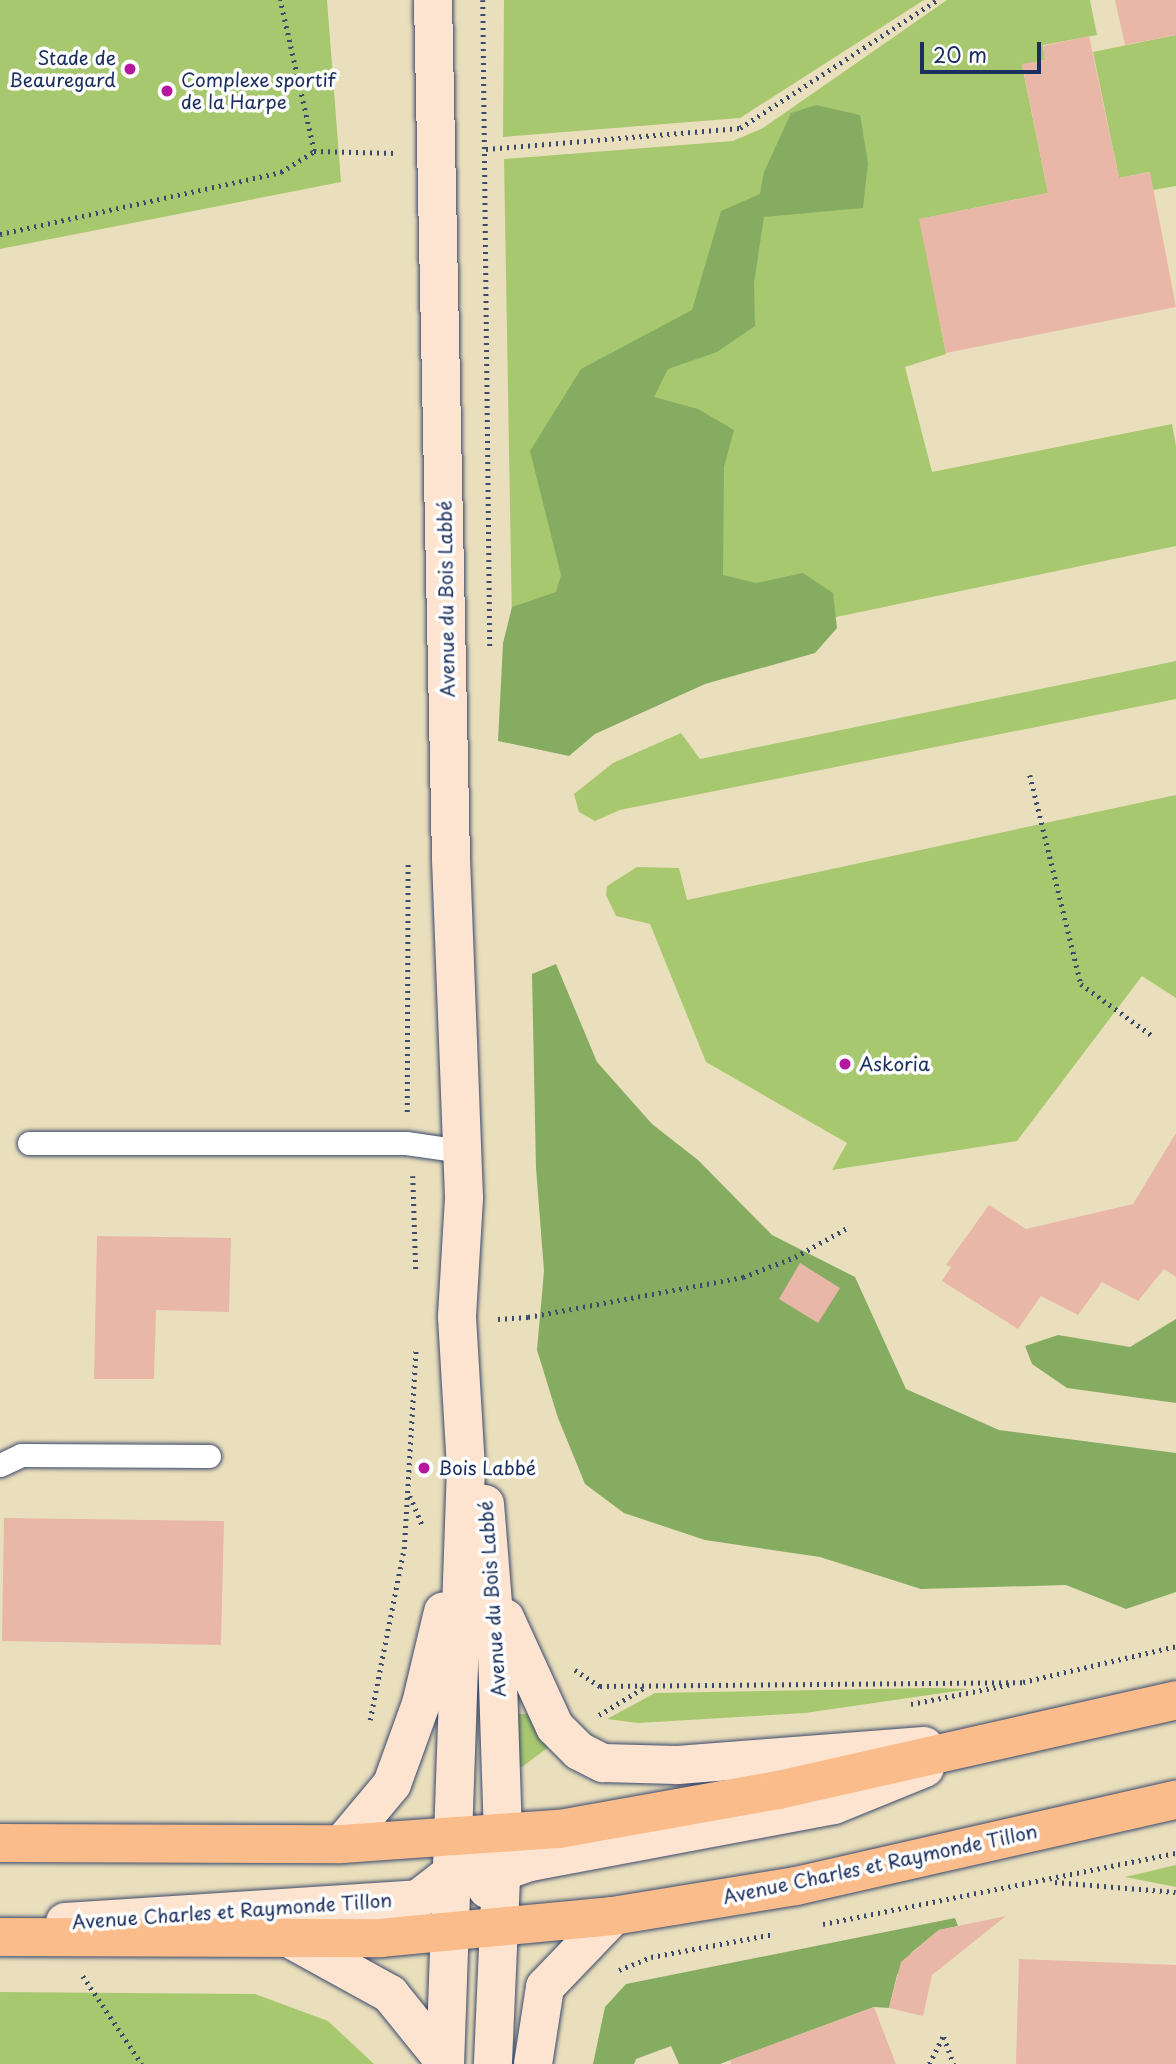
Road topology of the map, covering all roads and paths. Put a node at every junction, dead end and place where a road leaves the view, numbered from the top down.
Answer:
1 (280, 0) edge
2 (433, 0) edge
3 (937, 0) edge
4 (486, 149) dead end
5 (314, 151) junction
6 (400, 153) dead end
7 (0, 234) edge
8 (1030, 775) dead end
9 (1154, 1037) dead end
10 (29, 1143) dead end
11 (462, 1151) junction
12 (847, 1228) dead end
13 (498, 1318) dead end
14 (209, 1456) dead end
15 (0, 1465) edge
16 (410, 1495) dead end
17 (475, 1573) junction
18 (1176, 1646) edge
19 (569, 1666) dead end
20 (648, 1685) junction
21 (1176, 1700) edge
22 (590, 1722) dead end
23 (368, 1726) dead end
24 (985, 1743) junction
25 (1176, 1800) edge
26 (503, 1833) junction
27 (0, 1843) edge
28 (341, 1843) junction
29 (1176, 1853) edge
30 (454, 1854) junction
31 (501, 1872) junction
32 (1051, 1881) junction
33 (1176, 1892) edge
34 (613, 1916) junction
35 (0, 1926) edge
36 (813, 1926) dead end
37 (499, 1928) junction
38 (786, 1931) dead end
39 (452, 1933) junction
40 (0, 1937) edge
41 (294, 1941) junction
42 (68, 1975) dead end
43 (82, 1975) junction
44 (95, 1975) dead end
45 (610, 1978) dead end
46 (445, 2062) edge
47 (142, 2064) edge
48 (494, 2064) edge
49 (533, 2064) edge
50 (929, 2064) edge
51 (954, 2064) edge

1 - 5 path
2 - 11 street, Avenue du Bois Labbé
3 - 4 path
5 - 6 path
5 - 7 path
8 - 9 path
10 - 11 lane
11 - 17 street, Avenue du Bois Labbé
12 - 13 path
14 - 15 lane
16 - 23 path
17 - 24 street
17 - 26 street, Avenue du Bois Labbé
17 - 28 street, Avenue du Bois Labbé
17 - 30 street, Avenue du Bois Labbé
18 - 20 path
19 - 20 path
20 - 22 path
21 - 24 main road
24 - 26 main road
24 - 31 street
25 - 34 main road, Avenue Charles et Raymonde Tillon
26 - 30 main road
26 - 31 street
27 - 28 main road
28 - 30 main road
29 - 32 path
30 - 35 street, Avenue Charles et Raymonde Tillon
30 - 39 street
31 - 37 street
31 - 39 street
32 - 33 path
32 - 36 path
34 - 37 main road, Avenue Charles et Raymonde Tillon
34 - 49 street
37 - 39 main road, Avenue Charles et Raymonde Tillon
37 - 48 street
38 - 45 path
39 - 41 main road, Avenue Charles et Raymonde Tillon
39 - 46 street
40 - 41 main road, Avenue Charles et Raymonde Tillon
41 - 46 street
42 - 43 path
43 - 44 path
43 - 47 path
50 - 51 path

